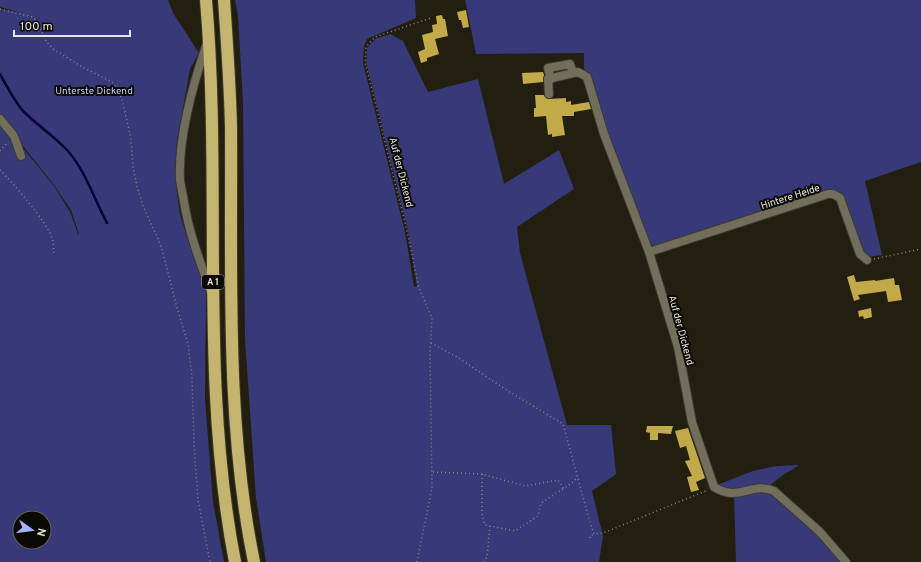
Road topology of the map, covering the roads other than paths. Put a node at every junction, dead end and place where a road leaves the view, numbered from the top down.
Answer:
1 (206, 0) edge
2 (224, 0) edge
3 (209, 37) junction
4 (549, 94) dead end
5 (0, 118) edge
6 (21, 156) dead end
7 (649, 252) junction
8 (867, 260) road end
9 (214, 300) junction
10 (235, 562) edge
11 (254, 562) edge
12 (846, 562) edge

1 - 3 highway, A 1
2 - 11 highway, A 1
3 - 9 highway, A 1
3 - 9 street
4 - 7 street, Auf der Dickend
5 - 6 street
7 - 8 street, Hintere Heide
7 - 12 street, Auf der Dickend
9 - 10 highway, A 1

